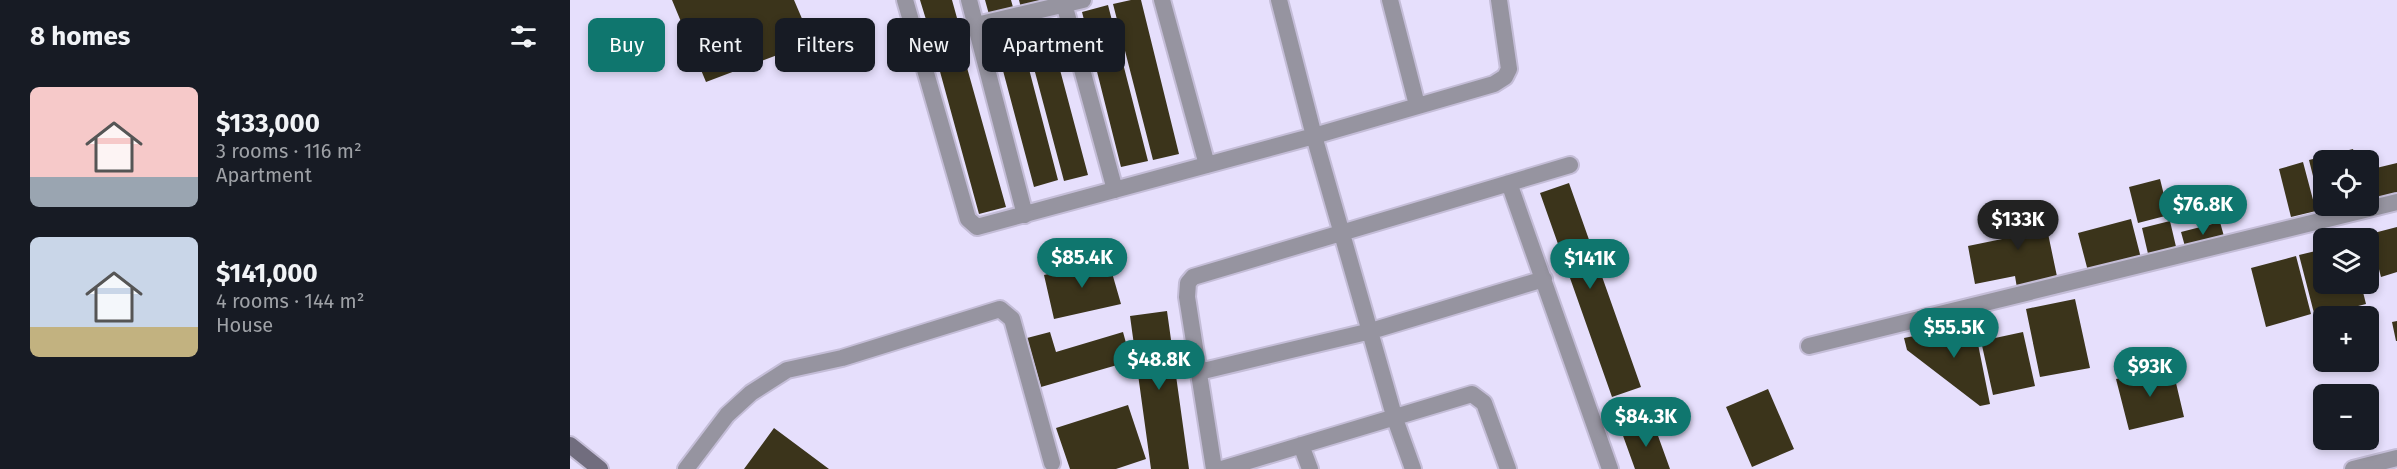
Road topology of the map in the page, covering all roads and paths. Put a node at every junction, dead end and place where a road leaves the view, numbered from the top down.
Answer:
1 (905, 0) edge
2 (969, 0) edge
3 (1083, 0) edge
4 (1162, 0) edge
5 (1279, 0) edge
6 (1390, 0) edge
7 (1499, 0) edge
8 (1063, 2) edge
9 (911, 18) edge
10 (976, 25) junction
11 (970, 26) edge
12 (926, 72) edge
13 (1417, 105) junction
14 (1314, 136) junction
15 (1207, 165) junction
16 (1570, 165) dead end
17 (1509, 183) junction
18 (1115, 190) junction
19 (2397, 202) edge
20 (1024, 215) junction
21 (1344, 231) junction
22 (1544, 279) junction
23 (1371, 330) junction
24 (1809, 346) dead end
25 (1199, 372) junction
26 (1395, 419) junction
27 (570, 445) edge
28 (1301, 445) junction
29 (2397, 458) edge
30 (1052, 463) dead end
31 (600, 469) edge
32 (686, 469) edge
33 (1214, 469) edge
34 (1222, 469) edge
35 (1310, 469) edge
36 (1413, 469) edge
37 (1508, 469) edge
38 (1610, 469) edge
39 (2353, 469) edge

1 - 9 street
2 - 10 street
3 - 8 street
4 - 15 street
5 - 14 street
6 - 13 street
7 - 13 street
8 - 10 street
8 - 18 street
10 - 11 street
10 - 20 street
12 - 20 street
13 - 14 street
14 - 15 street
14 - 21 street
15 - 18 street
16 - 17 street
17 - 21 street
17 - 22 street
18 - 20 street
19 - 24 street
21 - 23 street
21 - 25 street
22 - 23 street
22 - 38 street
23 - 25 street
23 - 26 street
25 - 33 street
26 - 28 street
26 - 36 street
26 - 37 street
27 - 31 main road
28 - 34 street
28 - 35 street
29 - 39 street
30 - 32 street

